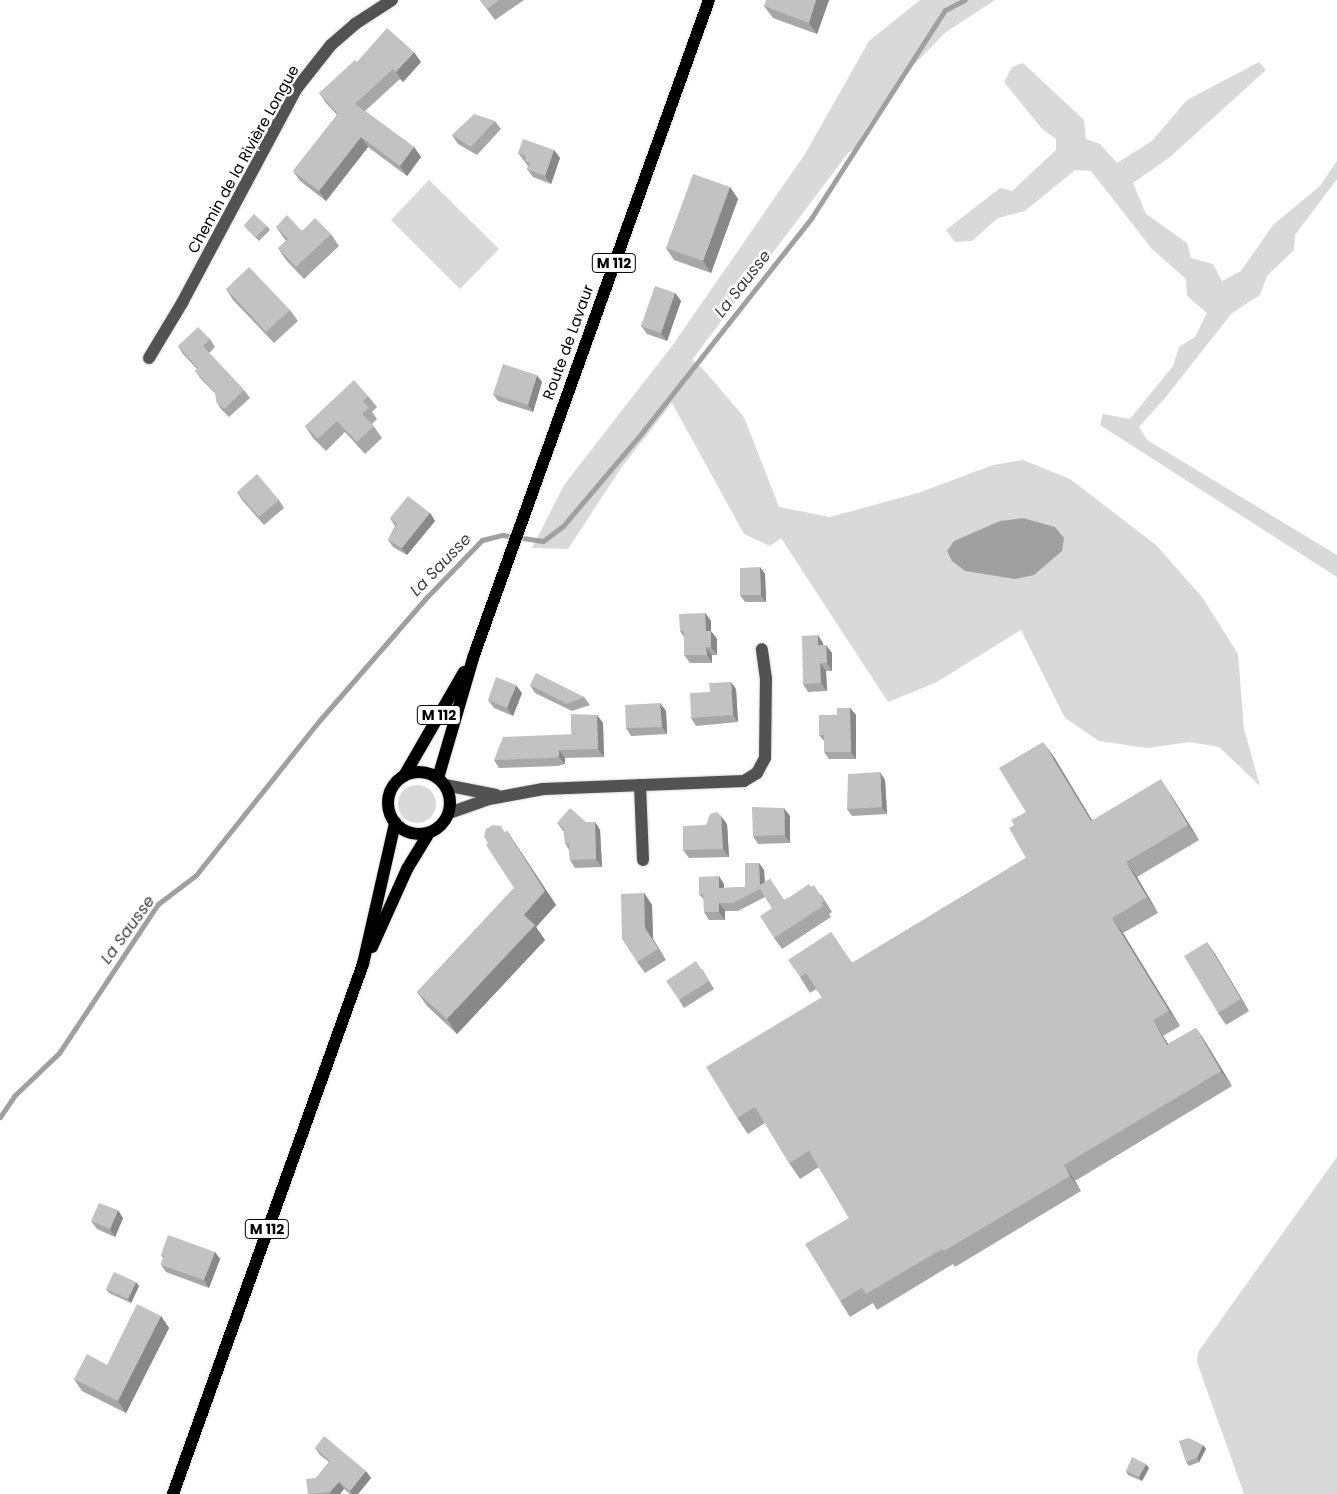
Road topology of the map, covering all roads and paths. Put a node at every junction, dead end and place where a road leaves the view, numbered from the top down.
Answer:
1 (392, 0) edge
2 (708, 0) edge
3 (149, 358) dead end
4 (762, 649) dead end
5 (474, 655) junction
6 (404, 776) junction
7 (441, 781) junction
8 (640, 785) junction
9 (509, 796) junction
10 (449, 813) junction
11 (395, 823) junction
12 (429, 833) junction
13 (643, 860) dead end
14 (362, 964) junction
15 (173, 1494) edge

1 - 3 street, Chemin de la Rivière Longue
2 - 5 main road, Route de Lavaur / M 112
4 - 8 street
5 - 6 main road, M 112
5 - 7 main road, M 112
6 - 7 main road
6 - 11 main road
7 - 9 street
7 - 10 main road
8 - 9 street
8 - 13 street
9 - 10 street
10 - 12 main road
11 - 12 main road
11 - 14 main road, M 112
12 - 14 main road, M 112
14 - 15 main road, M 112

